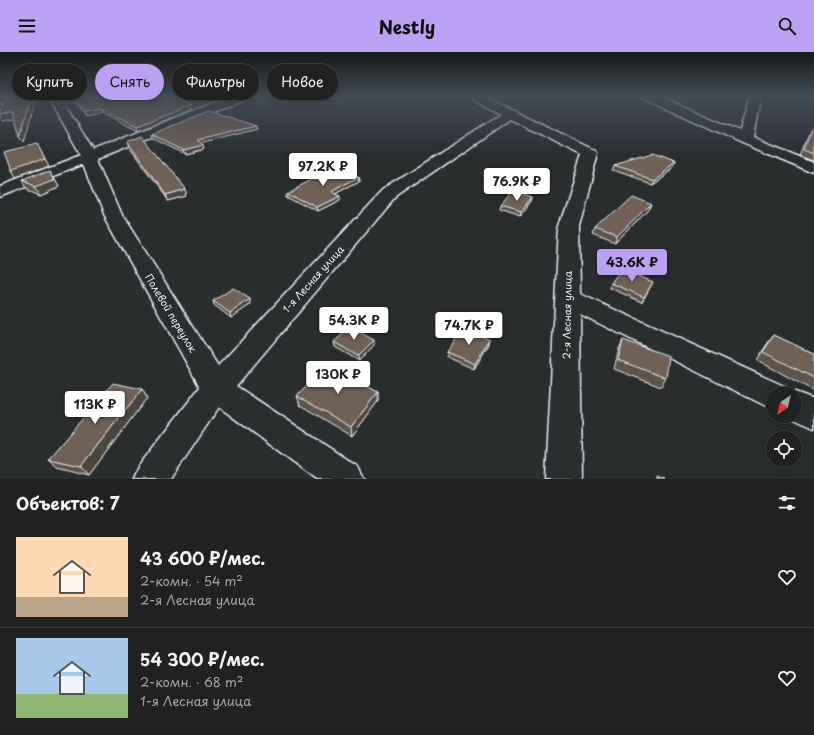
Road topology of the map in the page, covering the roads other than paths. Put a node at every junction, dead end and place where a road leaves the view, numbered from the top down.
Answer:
1 (65, 116) edge
2 (192, 116) edge
3 (506, 116) edge
4 (513, 116) edge
5 (693, 116) edge
6 (750, 116) edge
7 (745, 139) junction
8 (88, 156) junction
9 (814, 168) edge
10 (0, 192) edge
11 (568, 298) junction
12 (216, 388) junction
13 (766, 392) edge
14 (802, 408) edge
15 (814, 414) edge
16 (150, 479) edge
17 (346, 479) edge
18 (564, 479) edge

1 - 8 street, Полевой переулок
2 - 8 street
3 - 12 street, 1-я Лесная улица
4 - 11 street, 2-я Лесная улица
5 - 7 street
6 - 7 street
7 - 9 street
8 - 10 street
8 - 12 street, Полевой переулок
11 - 13 street
11 - 18 street, 2-я Лесная улица
12 - 16 street, 1-я Лесная улица
12 - 17 street, Полевой переулок
14 - 15 street

